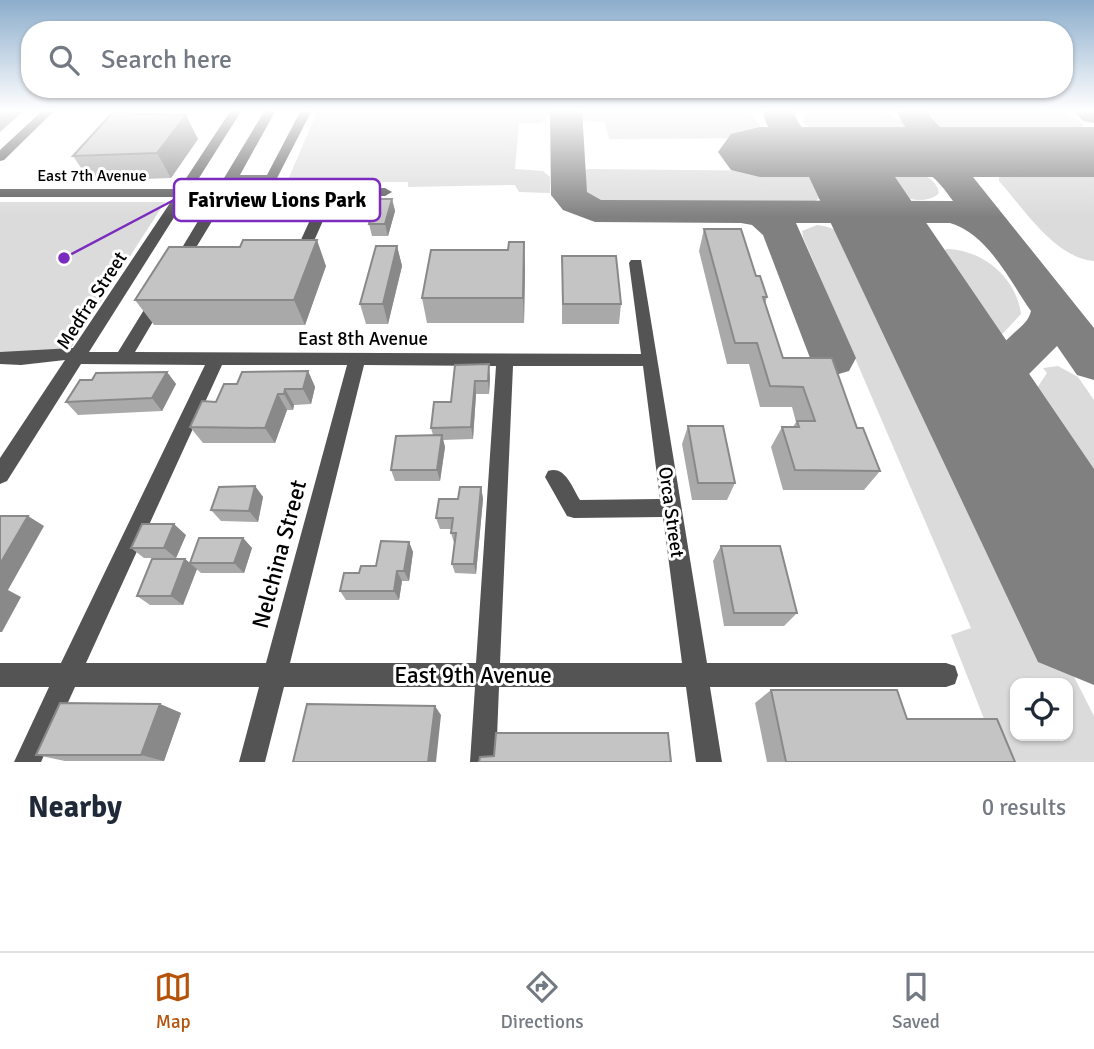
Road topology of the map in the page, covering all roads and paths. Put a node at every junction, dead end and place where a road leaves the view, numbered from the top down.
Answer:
1 (214, 146) edge
2 (250, 146) edge
3 (289, 146) edge
4 (227, 185) junction
5 (329, 192) junction
6 (385, 192) dead end
7 (0, 193) edge
8 (184, 193) junction
9 (278, 259) edge
10 (636, 263) dead end
11 (0, 358) edge
12 (76, 358) junction
13 (123, 358) junction
14 (217, 358) junction
15 (357, 359) junction
16 (505, 359) junction
17 (650, 360) junction
18 (0, 475) edge
19 (555, 477) dead end
20 (671, 508) junction
21 (0, 675) edge
22 (67, 675) junction
23 (275, 675) junction
24 (488, 675) junction
25 (695, 675) junction
26 (946, 675) dead end
27 (27, 762) edge
28 (252, 762) edge
29 (483, 762) edge
30 (709, 762) edge

1 - 8 street, Medfra Street
2 - 4 street
3 - 4 street
4 - 5 street
4 - 13 street
5 - 6 street
5 - 9 street
7 - 8 street, East 7th Avenue
8 - 12 street, Medfra Street
10 - 17 street, Orca Street
11 - 12 street, East 8th Avenue
12 - 13 street, East 8th Avenue
12 - 18 street, Medfra Street
13 - 14 street, East 8th Avenue
14 - 15 street, East 8th Avenue
14 - 22 street
15 - 16 street, East 8th Avenue
15 - 23 street, Nelchina Street
16 - 17 street, East 8th Avenue
16 - 24 street
17 - 20 street, Orca Street
19 - 20 street
20 - 25 street, Orca Street
21 - 22 street, East 9th Avenue
22 - 23 street, East 9th Avenue
22 - 27 street
23 - 24 street, East 9th Avenue
23 - 28 street, Nelchina Street
24 - 25 street, East 9th Avenue
24 - 29 street
25 - 26 street, East 9th Avenue
25 - 30 street, Orca Street

